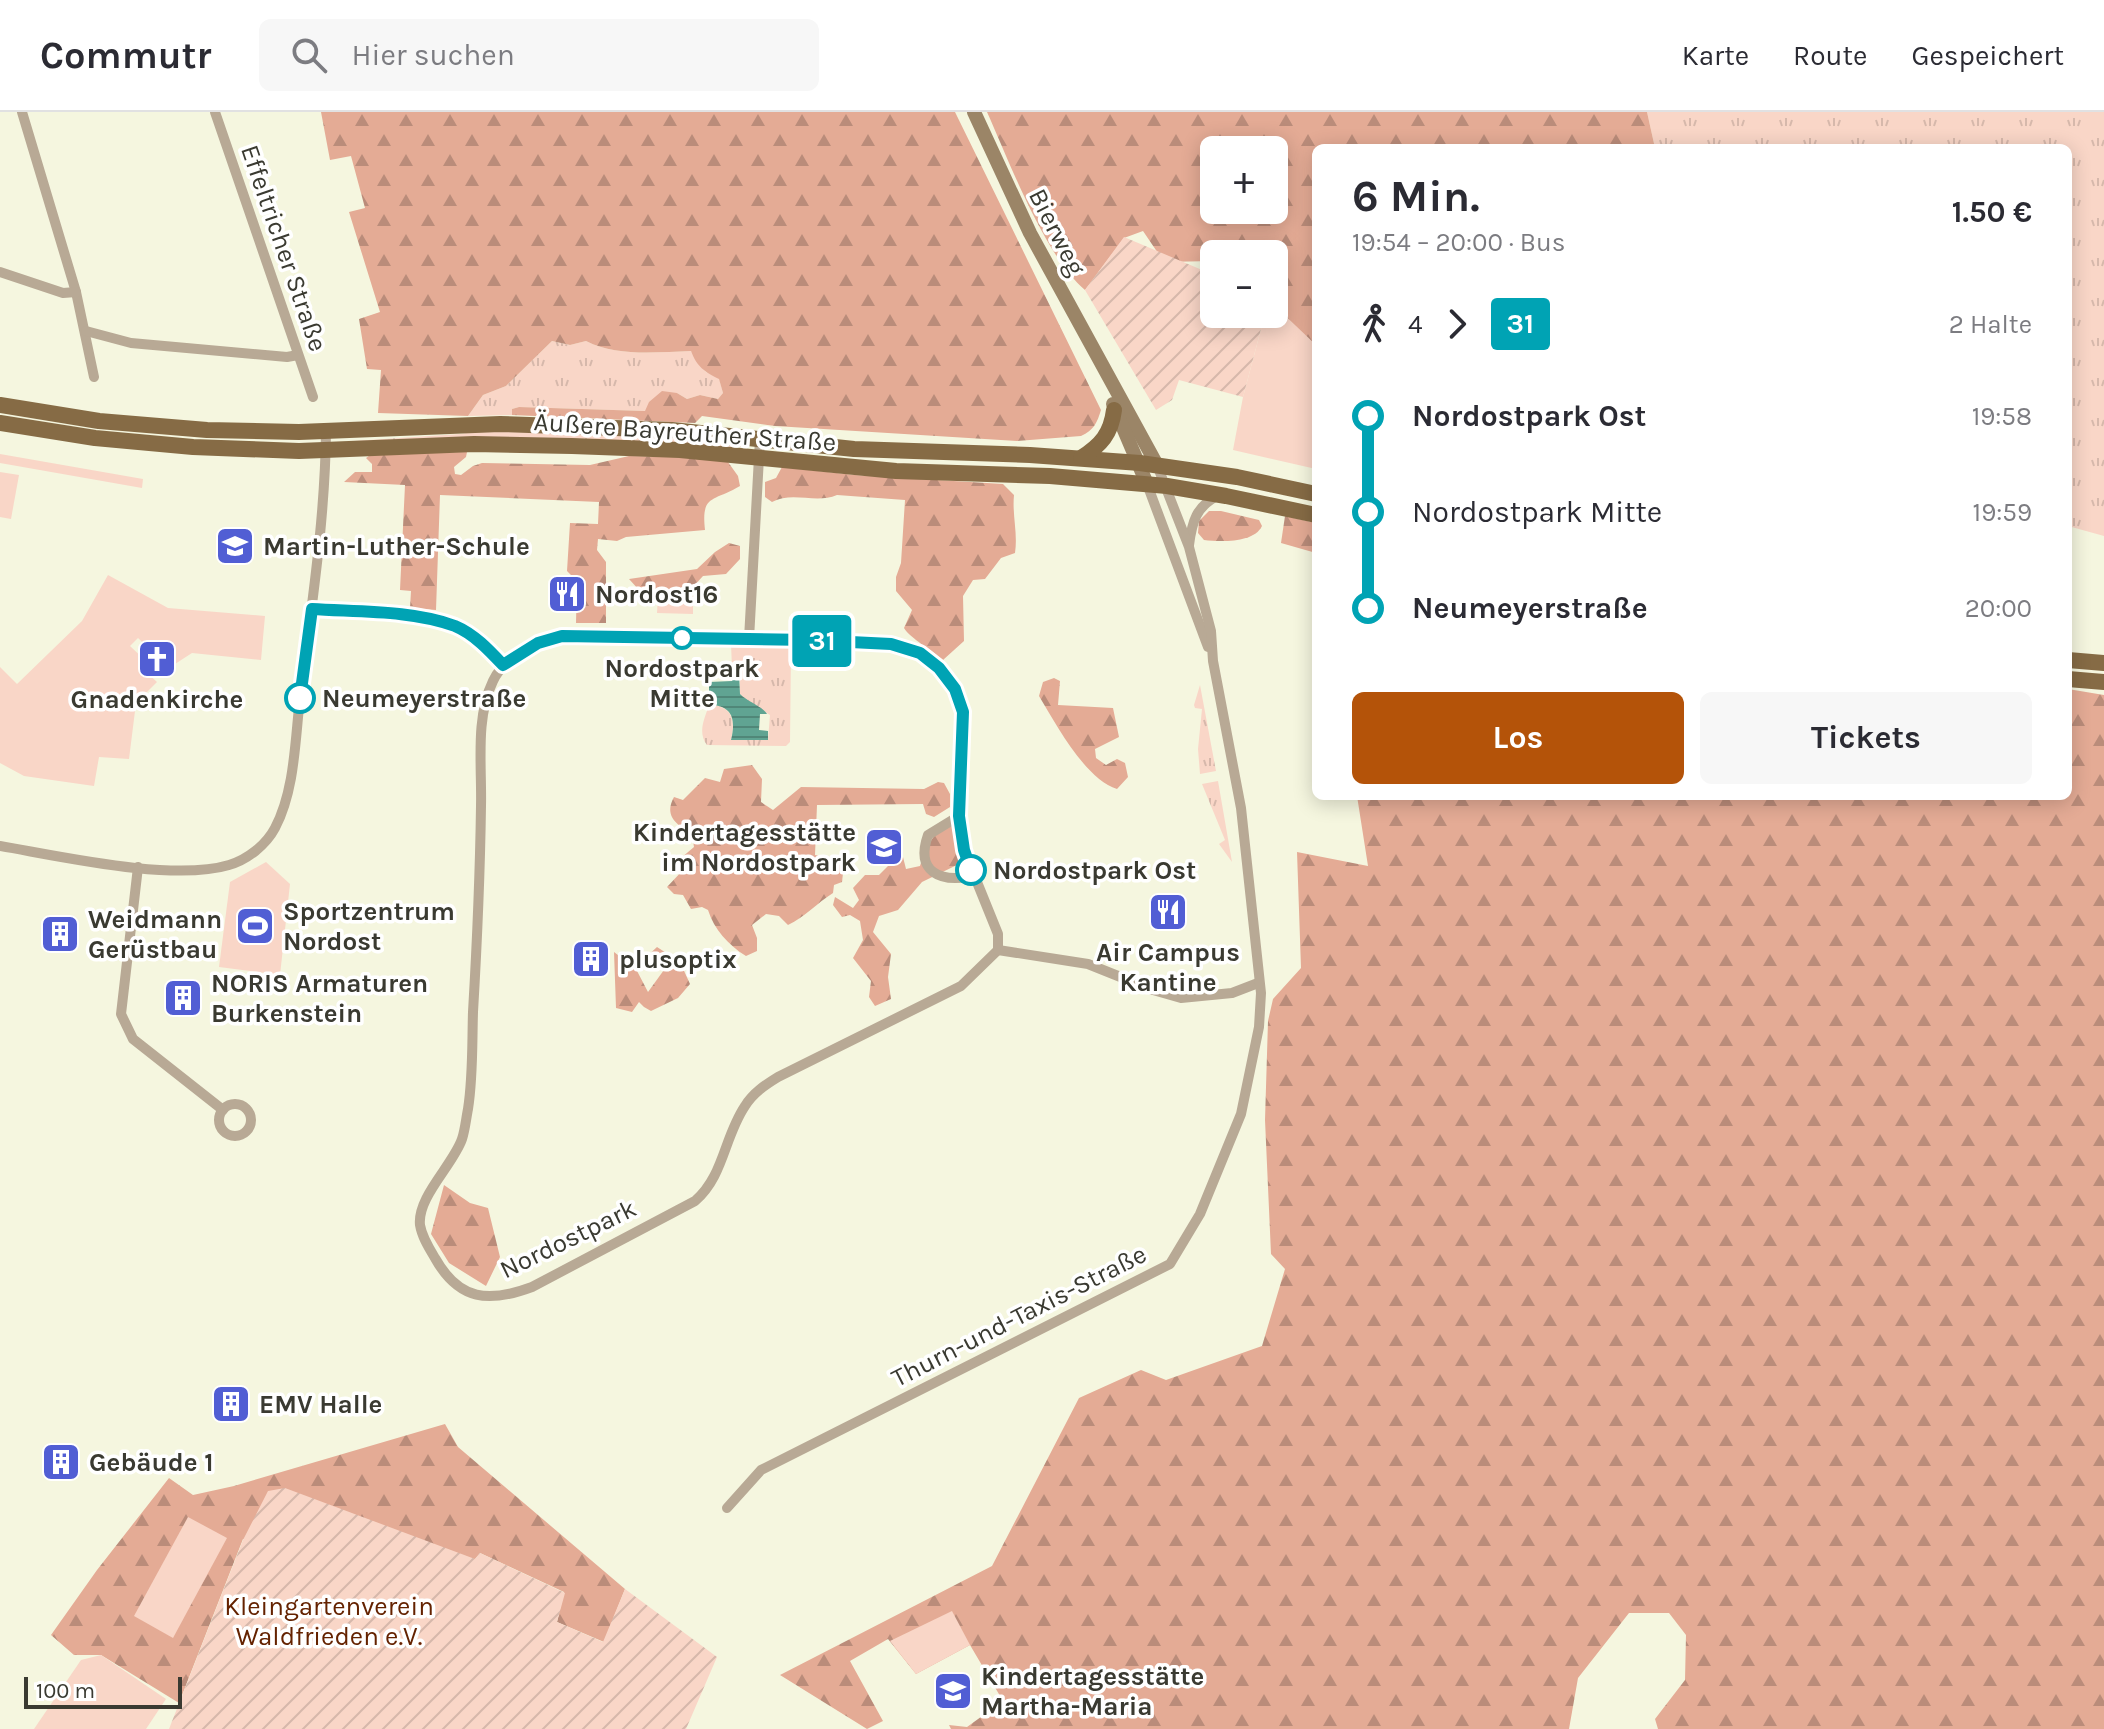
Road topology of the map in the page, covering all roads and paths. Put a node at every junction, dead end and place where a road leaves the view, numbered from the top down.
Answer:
1 (22, 112) edge
2 (215, 112) edge
3 (974, 112) edge
4 (0, 272) edge
5 (76, 292) junction
6 (86, 331) junction
7 (298, 355) junction
8 (1103, 371) junction
9 (94, 377) dead end
10 (313, 397) dead end
11 (0, 405) edge
12 (1114, 410) junction
13 (0, 423) edge
14 (326, 432) junction
15 (760, 439) junction
16 (326, 450) junction
17 (758, 458) junction
18 (1081, 458) junction
19 (1148, 464) junction
20 (1147, 484) junction
21 (1167, 486) junction
22 (1312, 493) edge
23 (1219, 495) junction
24 (1312, 514) edge
25 (1189, 547) junction
26 (312, 609) junction
27 (749, 639) junction
28 (2072, 660) edge
29 (1213, 661) junction
30 (2104, 663) edge
31 (503, 665) junction
32 (2072, 679) edge
33 (2104, 682) edge
34 (959, 816) junction
35 (0, 846) edge
36 (138, 867) junction
37 (973, 876) junction
38 (998, 950) junction
39 (1258, 983) junction
40 (223, 1110) dead end
41 (727, 1508) dead end

1 - 5 street
2 - 7 street, Effeltricher Straße
3 - 8 main road, Bierweg
4 - 5 street
5 - 6 street
6 - 7 street
6 - 9 street
7 - 10 street, Effeltricher Straße
8 - 12 main road, Bierweg
8 - 19 main road, Bierweg
11 - 14 main road, Äußere Bayreuther Straße
12 - 18 main road
12 - 19 main road, Bierweg
13 - 16 main road, Äußere Bayreuther Straße
14 - 15 main road, Äußere Bayreuther Straße
14 - 16 street
15 - 17 street
15 - 18 main road, Äußere Bayreuther Straße
16 - 17 main road, Äußere Bayreuther Straße
16 - 26 street
17 - 20 main road, Äußere Bayreuther Straße
17 - 27 street
18 - 19 main road, Äußere Bayreuther Straße
19 - 20 main road
19 - 21 street, Bierweg
19 - 22 main road, Äußere Bayreuther Straße
20 - 21 main road, Äußere Bayreuther Straße
20 - 29 street, Thurn-und-Taxis-Straße
21 - 23 main road, Äußere Bayreuther Straße
21 - 25 street, Thurn-und-Taxis-Straße
23 - 24 main road, Äußere Bayreuther Straße
23 - 25 street
25 - 29 street, Thurn-und-Taxis-Straße
26 - 31 street
26 - 36 street
27 - 31 street
27 - 34 street
28 - 30 main road
29 - 39 street, Thurn-und-Taxis-Straße
31 - 38 street, Nordostpark
32 - 33 main road
34 - 37 street
34 - 37 street
35 - 36 street
36 - 40 street
37 - 38 street
38 - 39 street
39 - 41 street, Thurn-und-Taxis-Straße

